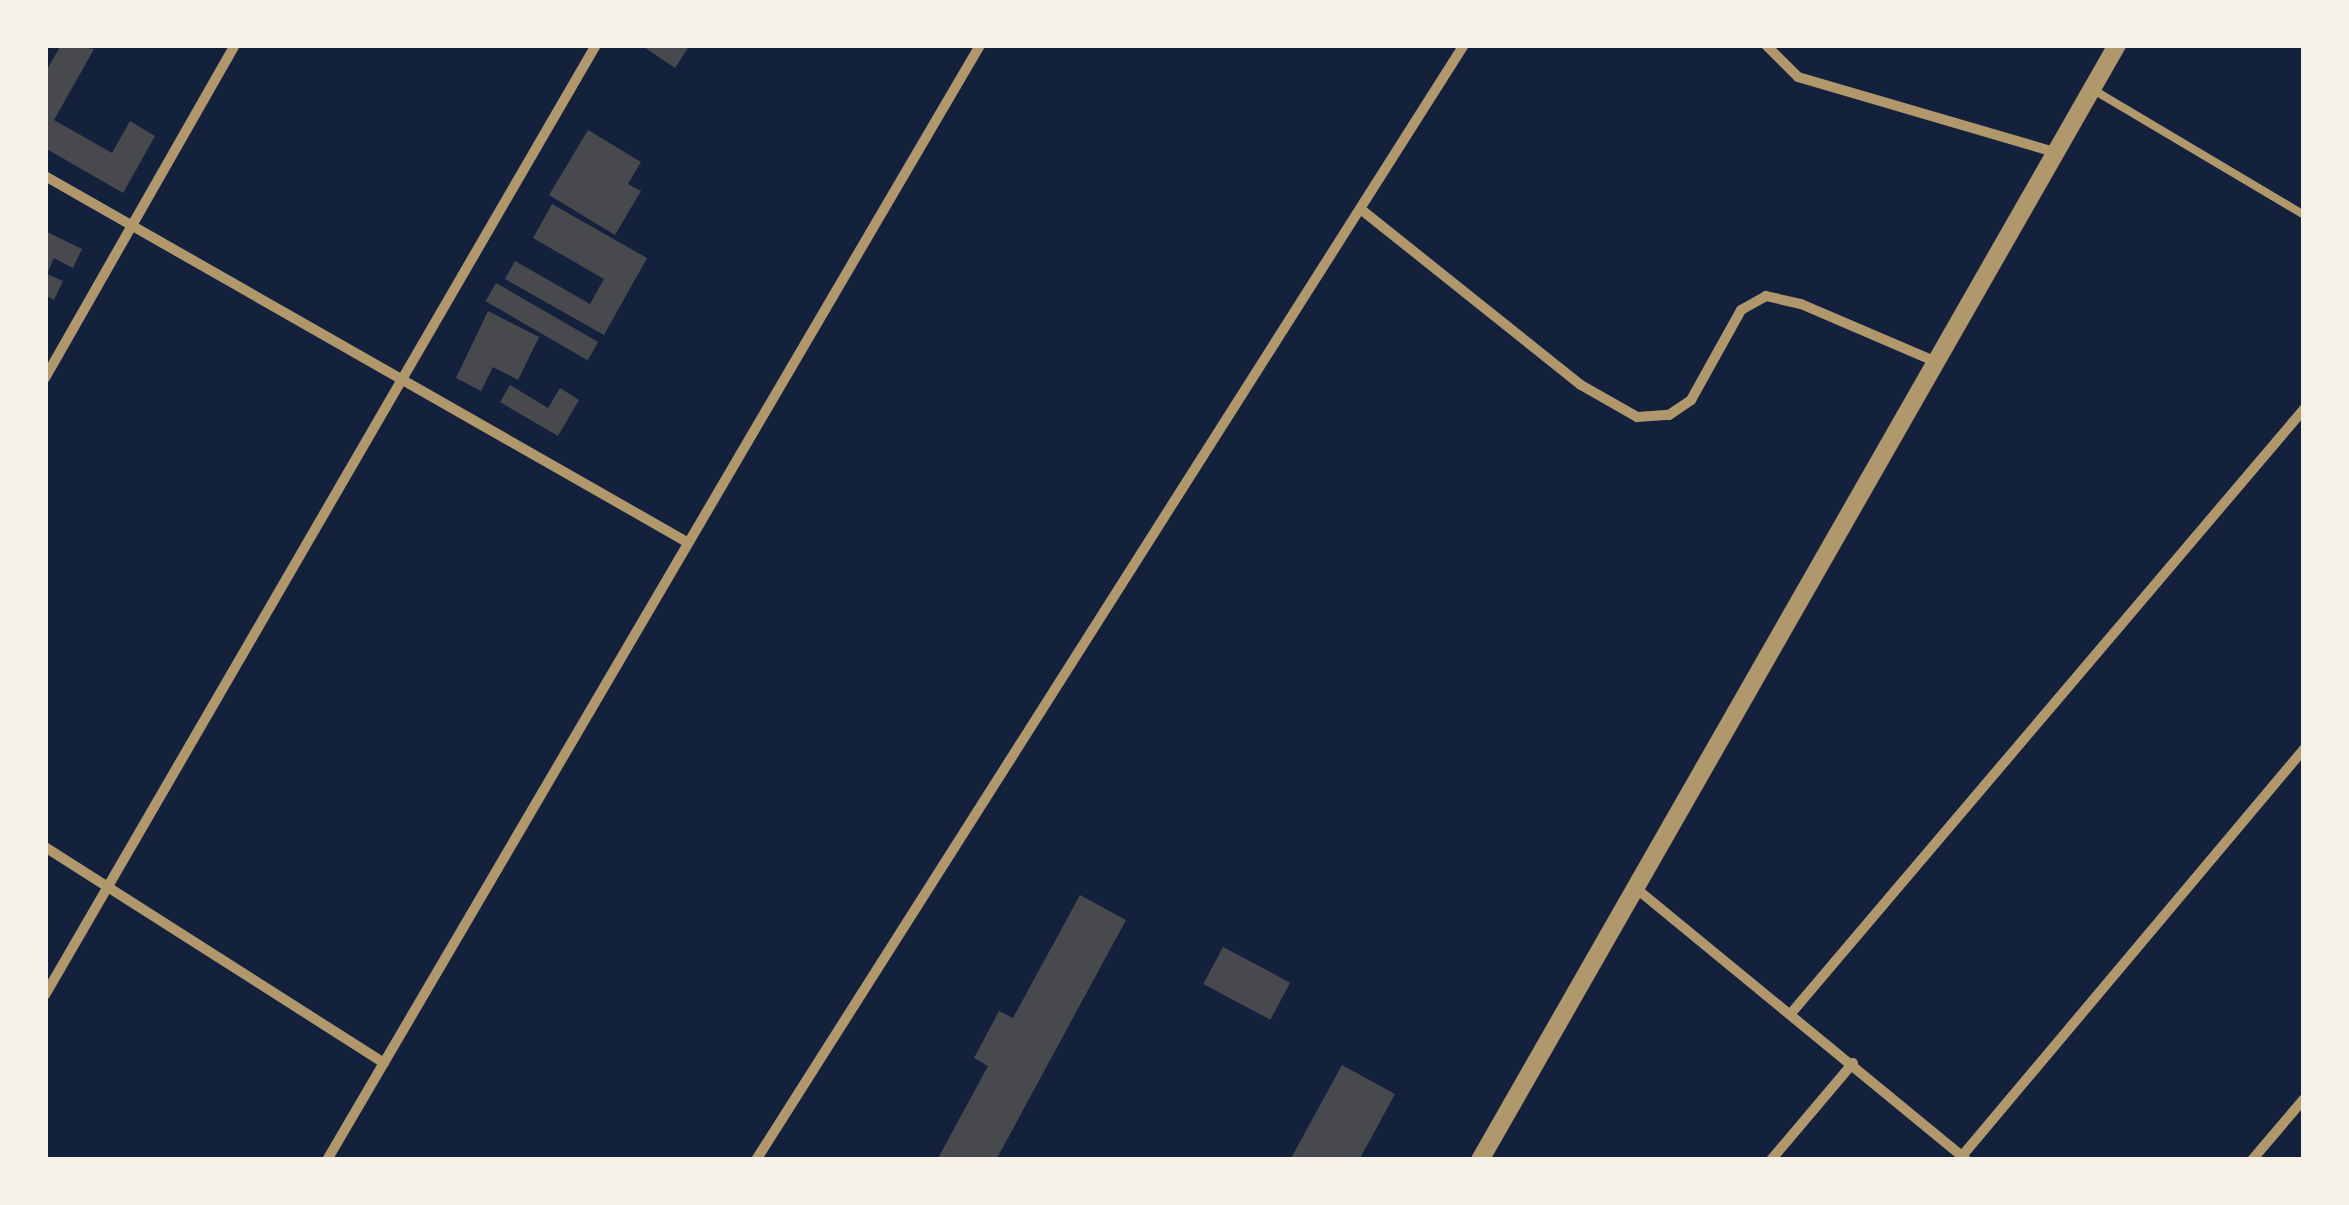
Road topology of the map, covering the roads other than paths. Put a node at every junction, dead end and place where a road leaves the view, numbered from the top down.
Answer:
1 (235, 45) edge
2 (596, 45) edge
3 (980, 45) edge
4 (1464, 45) edge
5 (1766, 45) edge
6 (2117, 45) edge
7 (2092, 88) junction
8 (2054, 152) junction
9 (45, 176) edge
10 (1363, 211) junction
11 (2304, 215) edge
12 (135, 224) junction
13 (1936, 362) junction
14 (407, 377) junction
15 (45, 378) edge
16 (2304, 409) edge
17 (687, 542) junction
18 (2304, 749) edge
19 (45, 847) edge
20 (109, 884) junction
21 (1638, 890) junction
22 (45, 995) edge
23 (1793, 1011) junction
24 (384, 1063) junction
25 (1853, 1063) junction
26 (2304, 1099) edge
27 (1964, 1158) edge
28 (327, 1160) edge
29 (756, 1160) edge
30 (1480, 1160) edge
31 (1771, 1160) edge
32 (2252, 1160) edge

1 - 12 street
2 - 14 street
3 - 17 street
4 - 10 street
5 - 8 street
6 - 7 street
7 - 8 street
7 - 11 lane
8 - 13 street
9 - 12 street
10 - 13 street
10 - 29 street
12 - 14 street
12 - 15 street
13 - 21 street
14 - 17 street
14 - 20 street
16 - 23 street
17 - 24 street
18 - 27 street
19 - 20 street
20 - 22 street
20 - 24 street
21 - 23 street
21 - 30 street
23 - 25 street
24 - 28 street
25 - 27 street
25 - 31 street
26 - 32 street

